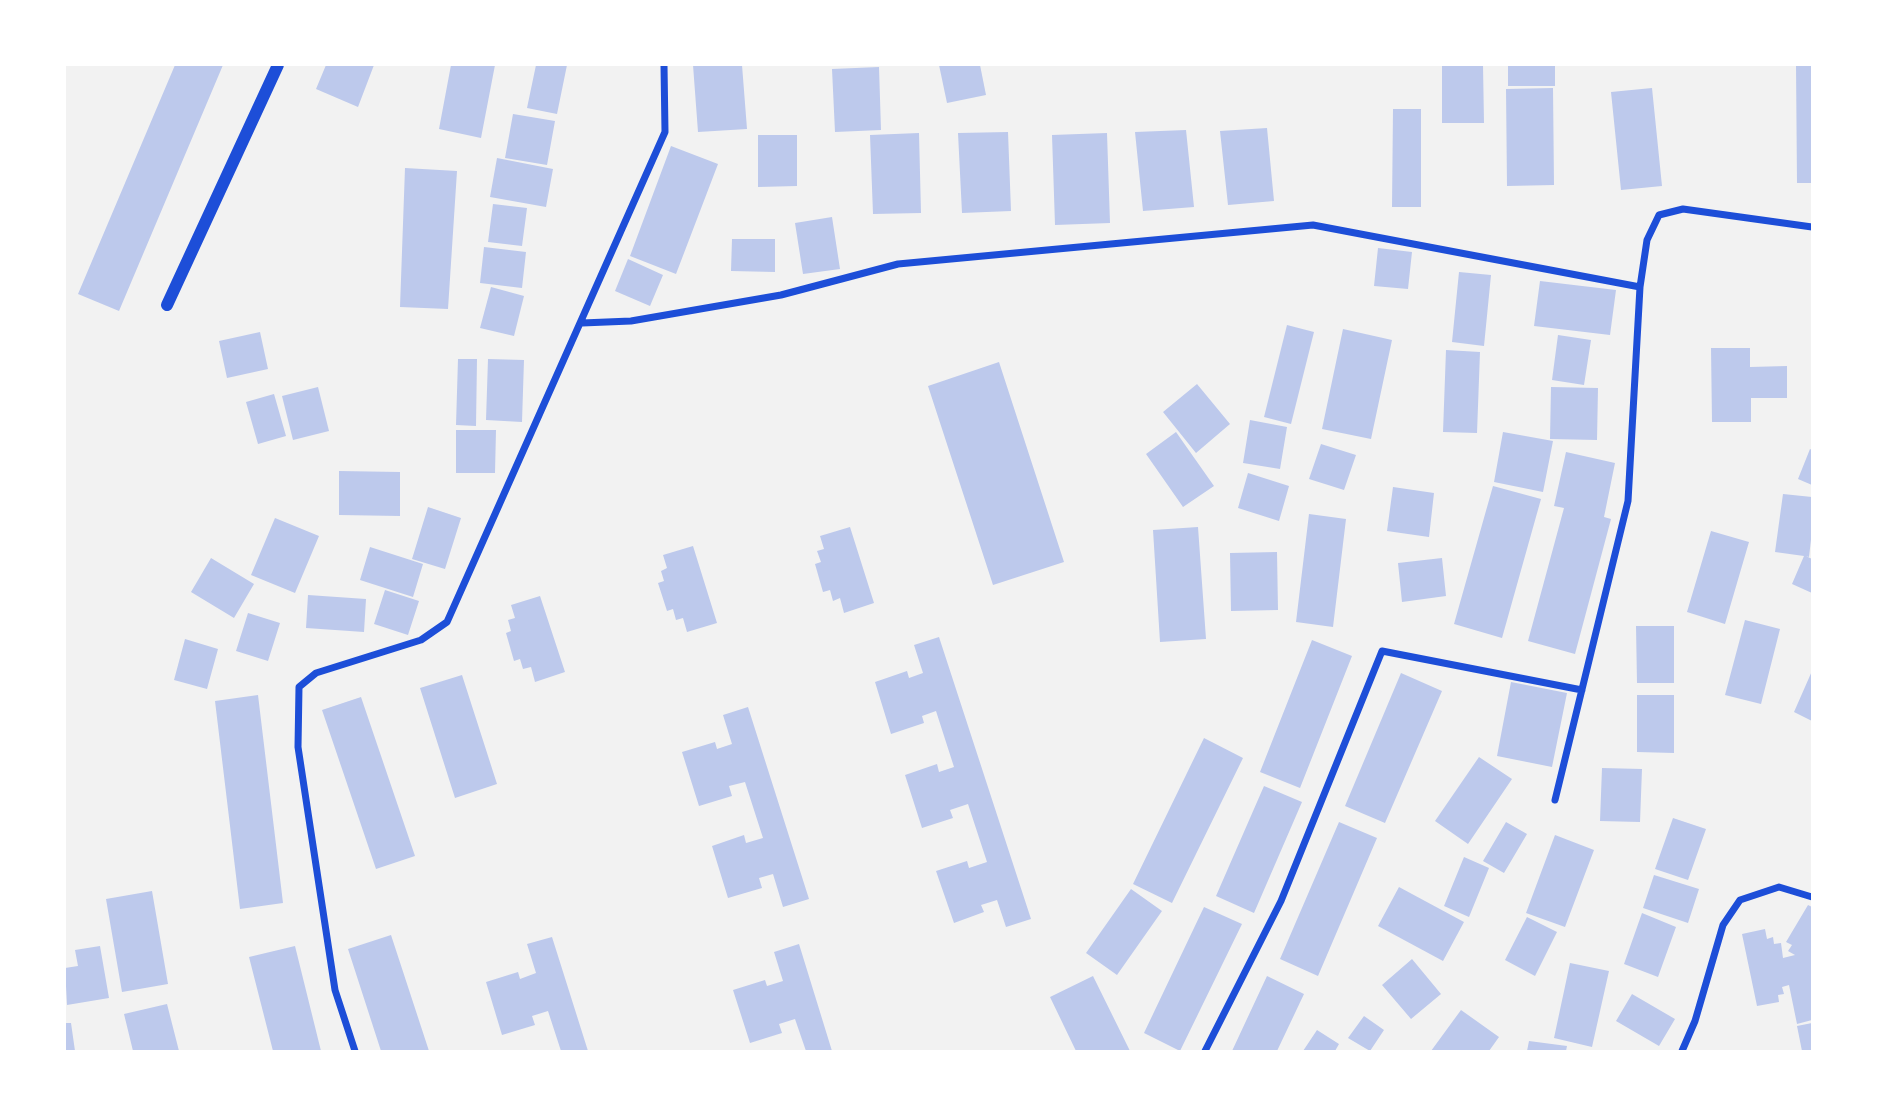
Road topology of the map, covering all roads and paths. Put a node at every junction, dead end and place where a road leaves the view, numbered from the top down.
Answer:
1 (278, 65) edge
2 (664, 65) edge
3 (1812, 227) edge
4 (1640, 287) junction
5 (167, 305) dead end
6 (582, 323) junction
7 (1582, 690) junction
8 (1555, 800) dead end
9 (1812, 897) edge
10 (355, 1051) edge
11 (1205, 1051) edge
12 (1682, 1051) edge

1 - 5 street
2 - 6 street
3 - 4 street
4 - 6 street
4 - 7 street
6 - 10 street
7 - 8 street
7 - 11 street
9 - 12 street

